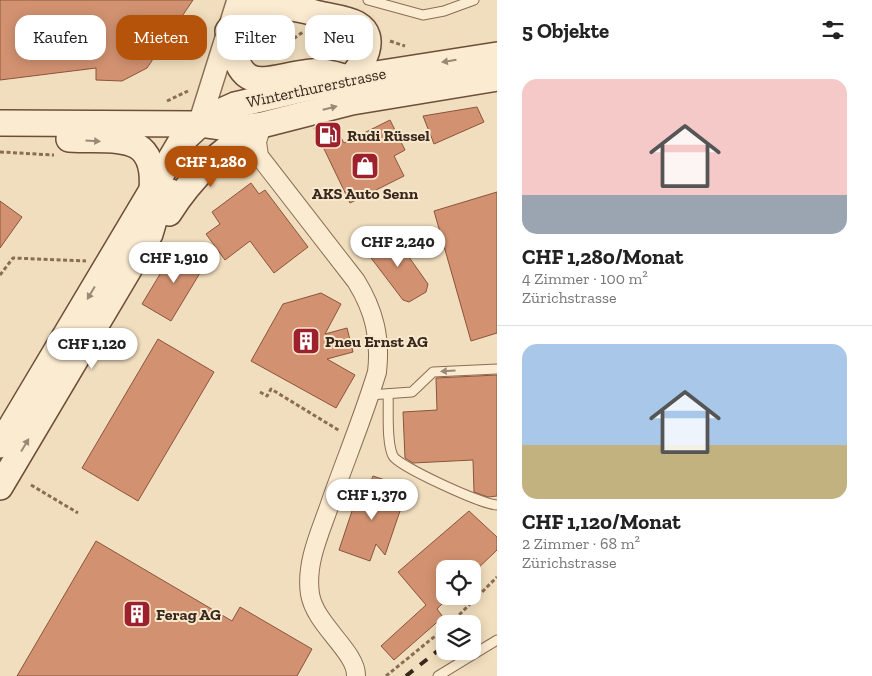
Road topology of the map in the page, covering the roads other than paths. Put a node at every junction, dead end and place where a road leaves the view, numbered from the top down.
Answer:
1 (238, 0) edge
2 (368, 0) edge
3 (472, 0) edge
4 (233, 15) edge
5 (244, 15) edge
6 (497, 55) edge
7 (219, 60) edge
8 (236, 60) edge
9 (350, 78) junction
10 (497, 78) edge
11 (6, 123) edge
12 (199, 124) junction
13 (262, 124) junction
14 (152, 191) junction
15 (150, 234) junction
16 (497, 369) edge
17 (388, 394) junction
18 (369, 396) junction
19 (0, 445) edge
20 (0, 487) edge
21 (497, 505) edge
22 (497, 640) edge
23 (356, 676) edge
24 (438, 676) edge

1 - 4 street
2 - 3 lane
5 - 9 main road
6 -> 9 main road, Winterthurerstrasse
7 - 12 street
8 - 9 main road
9 - 12 main road, Winterthurerstrasse
13 -> 10 main road, Winterthurerstrasse
11 - 12 main road, Winterthurerstrasse
11 -> 14 main road
12 - 13 main road, Winterthurerstrasse
12 - 14 main road
12 - 15 main road
13 - 15 main road
13 - 18 street
14 -> 19 main road
20 -> 15 main road
16 -> 17 lane
17 - 18 lane
17 - 21 lane
18 - 23 street
22 - 24 lane

